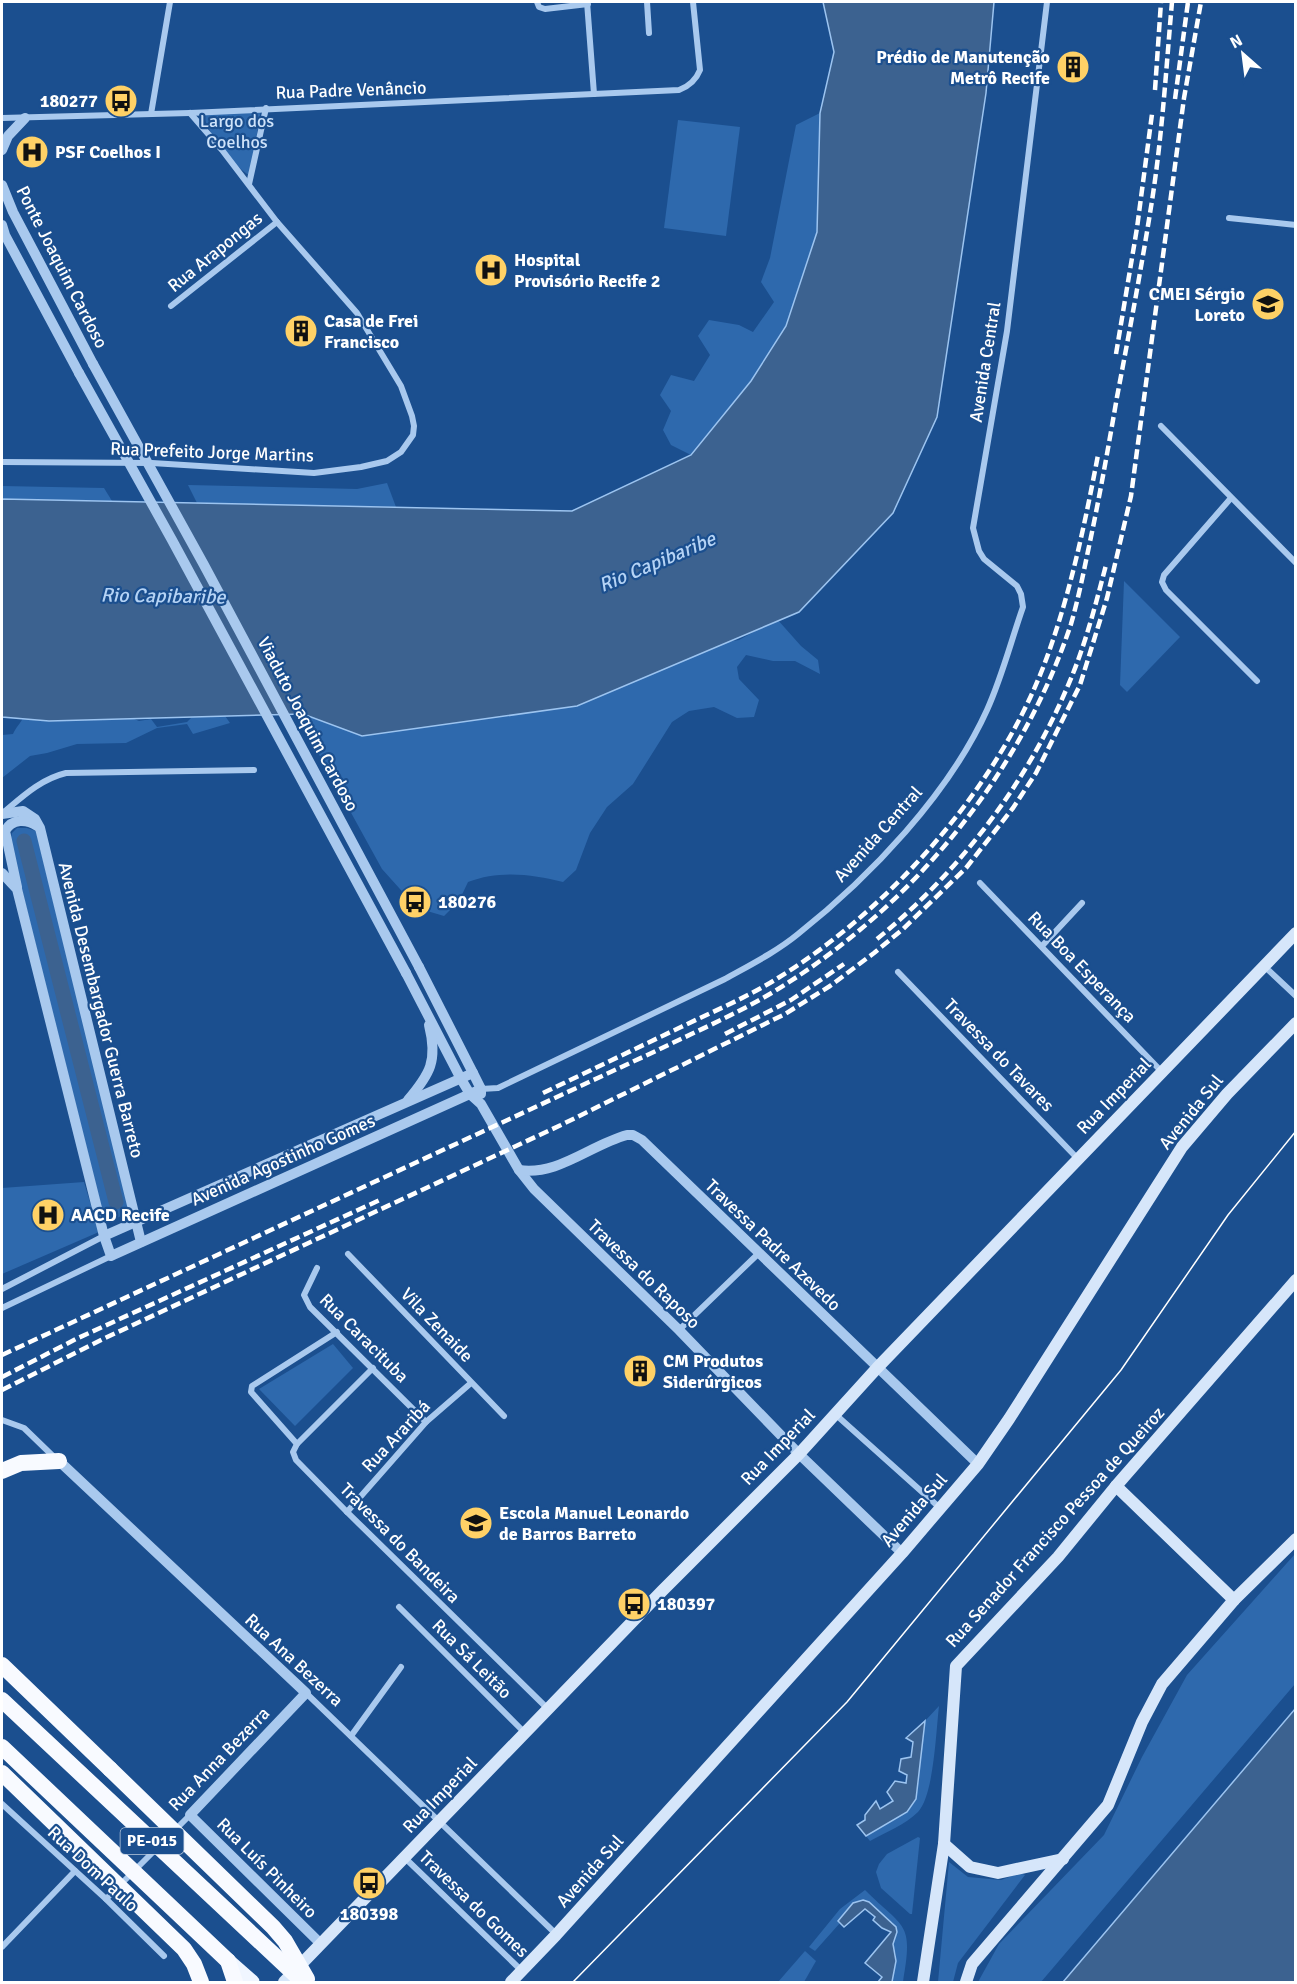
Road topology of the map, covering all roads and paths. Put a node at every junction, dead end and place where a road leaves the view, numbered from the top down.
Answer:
1 (171, 2) edge
2 (646, 2) edge
3 (693, 2) edge
4 (1047, 2) edge
5 (587, 3) edge
6 (538, 4) edge
7 (649, 33) dead end
8 (594, 94) junction
9 (266, 108) junction
10 (190, 113) junction
11 (152, 114) junction
12 (2, 118) edge
13 (25, 118) junction
14 (2, 150) edge
15 (249, 184) junction
16 (2, 185) edge
17 (1228, 218) dead end
18 (277, 222) junction
19 (1296, 225) edge
20 (3, 229) edge
21 (171, 306) dead end
22 (93, 364) joint
23 (79, 373) joint
24 (1161, 426) dead end
25 (2, 462) edge
26 (1231, 498) junction
27 (1296, 563) edge
28 (1257, 681) dead end
29 (254, 770) dead end
30 (2, 813) edge
31 (40, 828) junction
32 (2, 873) edge
33 (980, 883) dead end
34 (17, 889) junction
35 (1082, 903) dead end
36 (1296, 933) edge
37 (1042, 946) junction
38 (1264, 966) junction
39 (898, 972) dead end
40 (1296, 996) edge
41 (419, 1000) junction
42 (1296, 1023) edge
43 (474, 1072) junction
44 (1162, 1072) junction
45 (461, 1079) junction
46 (481, 1089) junction
47 (470, 1094) junction
48 (407, 1102) junction
49 (481, 1104) junction
50 (1078, 1159) junction
51 (519, 1170) junction
52 (135, 1222) junction
53 (104, 1236) junction
54 (141, 1242) junction
55 (759, 1253) junction
56 (348, 1254) dead end
57 (111, 1256) junction
58 (317, 1268) dead end
59 (1296, 1280) edge
60 (2, 1289) edge
61 (2, 1308) edge
62 (679, 1330) junction
63 (337, 1332) junction
64 (372, 1368) junction
65 (877, 1368) junction
66 (471, 1383) junction
67 (835, 1414) junction
68 (504, 1416) dead end
69 (2, 1420) edge
70 (426, 1422) junction
71 (297, 1444) junction
72 (799, 1454) junction
73 (59, 1461) junction
74 (978, 1464) junction
75 (2, 1471) edge
76 (1116, 1486) junction
77 (940, 1508) junction
78 (347, 1512) junction
79 (1296, 1539) edge
80 (902, 1553) junction
81 (1234, 1600) junction
82 (399, 1607) dead end
83 (2, 1665) edge
84 (401, 1666) dead end
85 (306, 1693) junction
86 (2, 1700) edge
87 (548, 1709) junction
88 (525, 1733) junction
89 (351, 1736) junction
90 (2, 1747) edge
91 (2, 1773) edge
92 (2, 1804) edge
93 (190, 1815) junction
94 (439, 1822) junction
95 (944, 1844) junction
96 (405, 1857) junction
97 (1063, 1859) junction
98 (75, 1871) junction
99 (106, 1899) junction
100 (556, 1935) junction
101 (321, 1944) junction
102 (2, 1947) edge
103 (165, 1956) dead end
104 (228, 1961) junction
105 (522, 1971) junction
106 (201, 1983) edge
107 (235, 1983) edge
108 (252, 1983) edge
109 (284, 1983) edge
110 (303, 1983) edge
111 (309, 1983) edge
112 (511, 1983) edge
113 (923, 1983) edge
114 (966, 1983) edge

1 - 11 street
2 - 7 street
3 - 8 street, Rua Padre Venâncio
4 - 46 street, Avenida Central
5 - 6 street
5 - 8 street
8 - 9 street, Rua Padre Venâncio
9 - 10 street, Rua Padre Venâncio
9 - 15 street
10 - 11 street, Rua Padre Venâncio
10 - 15 street
11 - 13 street, Rua Padre Venâncio
12 - 13 street, Rua Padre Venâncio
13 - 14 street
15 - 18 street
16 - 22 street, Ponte Joaquim Cardoso
17 - 19 street
18 - 21 street, Rua Arapongas
18 - 25 street, Rua Prefeito Jorge Martins
20 - 23 street, Ponte Joaquim Cardoso
22 - 43 street, Viaduto Joaquim Cardoso, bridge
23 - 41 street, Viaduto Joaquim Cardoso, bridge
24 - 26 street
26 - 27 street
26 - 28 street
29 - 30 street
30 - 31 street
31 - 34 street
31 - 52 street, Avenida Desembargador Guerra Barreto
32 - 34 street
33 - 37 street, Rua Boa Esperança
34 - 53 street
35 - 37 street
36 - 38 main road, Rua Imperial
37 - 44 street, Rua Boa Esperança
38 - 40 street
38 - 44 main road, Rua Imperial
39 - 50 street, Travessa do Tavares
41 - 45 street, Viaduto Joaquim Cardoso
41 - 48 street
42 - 74 main road, Avenida Sul
43 - 45 street, Avenida Agostinho Gomes
43 - 46 street, Viaduto Joaquim Cardoso
44 - 50 main road, Rua Imperial
45 - 47 street, Viaduto Joaquim Cardoso
45 - 48 street, Avenida Agostinho Gomes
46 - 47 street, Avenida Agostinho Gomes
46 - 49 street, Viaduto Joaquim Cardoso
47 - 49 street, Viaduto Joaquim Cardoso
47 - 54 street, Avenida Agostinho Gomes
48 - 52 street, Avenida Agostinho Gomes
49 - 51 street, Viaduto Joaquim Cardoso
50 - 65 main road, Rua Imperial
51 - 55 street, Travessa Padre Azevedo
51 - 62 street, Travessa do Raposo
52 - 53 street, Avenida Agostinho Gomes
52 - 54 street, Avenida Desembargador Guerra Barreto
53 - 57 street
53 - 60 street, Avenida Agostinho Gomes
54 - 57 street, Avenida Agostinho Gomes
55 - 62 street
55 - 65 street, Travessa Padre Azevedo
56 - 66 street, Vila Zenaide
57 - 61 street, Avenida Agostinho Gomes
58 - 63 street, Rua Caracituba
59 - 76 main road, Rua Senador Francisco Pessoa de Queiroz
62 - 72 street, Travessa do Raposo
63 - 64 street, Rua Caracituba
63 - 71 street, Travessa do Bandeira
64 - 70 street, Rua Caracituba
64 - 71 street
65 - 67 main road, Rua Imperial
65 - 74 street, Travessa Padre Azevedo
66 - 68 street, Vila Zenaide
66 - 70 street, Rua Araribá
67 - 72 main road, Rua Imperial
67 - 77 street
69 - 73 street, Rua Ana Bezerra
70 - 78 street, Rua Araribá
71 - 78 street, Travessa do Bandeira
72 - 80 street, Travessa do Raposo
72 - 87 main road, Rua Imperial
73 - 75 highway
73 - 85 street, Rua Ana Bezerra
74 - 77 main road, Avenida Sul
76 - 81 main road
76 - 95 main road, Rua Senador Francisco Pessoa de Queiroz
77 - 80 main road, Avenida Sul
78 - 87 street, Travessa do Bandeira
79 - 81 main road
80 - 100 main road, Avenida Sul
81 - 97 main road
82 - 88 street, Rua Sá Leitão
83 - 111 highway, bridge
84 - 89 street
85 - 89 street, Rua Ana Bezerra
85 - 93 street, Rua Anna Bezerra
86 - 110 highway, PE-015, bridge
87 - 88 main road, Rua Imperial
88 - 94 main road, Rua Imperial
89 - 94 street, Rua Ana Bezerra
90 - 104 highway, PE-015, bridge
91 - 106 highway, bridge
92 - 98 street, Rua Dom Paulo
93 - 99 street, Rua Anna Bezerra
93 - 101 street, Rua Luís Pinheiro
94 - 96 main road, Rua Imperial
94 - 100 street, Rua Ana Bezerra
95 - 97 main road
95 - 113 main road, Rua Senador Francisco Pessoa de Queiroz
96 - 101 main road, Rua Imperial
96 - 105 street, Travessa do Gomes
97 - 114 main road
98 - 99 street, Rua Dom Paulo
98 - 102 street
99 - 103 street, Rua Dom Paulo
100 - 105 main road, Avenida Sul
101 - 109 main road, Rua Imperial
104 - 107 highway
104 - 108 main road
105 - 112 main road, Avenida Sul

